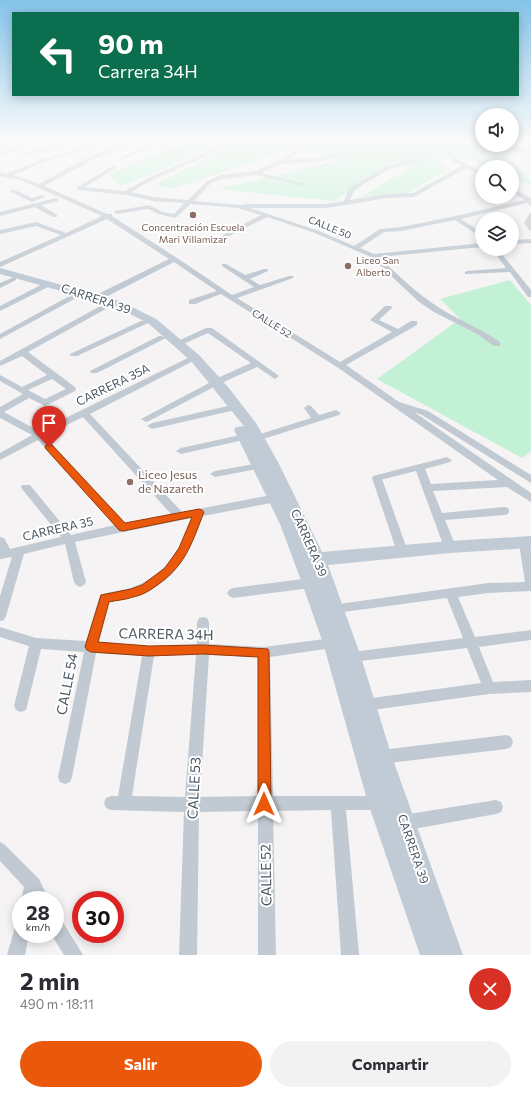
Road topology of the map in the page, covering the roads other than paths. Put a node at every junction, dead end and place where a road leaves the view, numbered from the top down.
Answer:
1 (37, 185) joint
2 (85, 185) edge
3 (142, 185) edge
4 (207, 185) edge
5 (359, 185) edge
6 (432, 185) edge
7 (27, 186) dead end
8 (20, 189) dead end
9 (55, 192) junction
10 (126, 194) junction
11 (519, 195) edge
12 (153, 199) junction
13 (56, 200) dead end
14 (189, 201) junction
15 (530, 202) edge
16 (34, 203) junction
17 (346, 203) junction
18 (239, 206) junction
19 (117, 212) junction
20 (0, 214) edge
21 (267, 215) junction
22 (54, 216) dead end
23 (107, 216) junction
24 (531, 216) edge
25 (456, 218) junction
26 (529, 226) edge
27 (475, 231) edge
28 (0, 232) edge
29 (67, 235) junction
30 (225, 236) dead end
31 (531, 241) edge
32 (519, 242) edge
33 (475, 246) edge
34 (355, 248) junction
35 (373, 256) junction
36 (500, 256) edge
37 (175, 259) junction
38 (0, 265) edge
39 (224, 265) dead end
40 (266, 270) dead end
41 (511, 270) junction
42 (0, 271) edge
43 (467, 273) dead end
44 (0, 275) edge
45 (291, 277) dead end
46 (245, 278) junction
47 (14, 279) junction
48 (0, 286) edge
49 (44, 287) junction
50 (260, 288) junction
51 (224, 291) junction
52 (531, 295) edge
53 (76, 296) junction
54 (99, 297) junction
55 (233, 297) junction
56 (192, 302) dead end
57 (109, 305) junction
58 (388, 308) dead end
59 (0, 309) edge
60 (144, 323) junction
61 (414, 323) dead end
62 (398, 332) junction
63 (2, 334) edge
64 (162, 338) junction
65 (178, 343) junction
66 (497, 344) dead end
67 (22, 352) junction
68 (0, 354) edge
69 (74, 354) dead end
70 (10, 359) junction
71 (191, 360) junction
72 (0, 364) edge
73 (257, 364) junction
74 (340, 364) junction
75 (94, 371) dead end
76 (53, 375) junction
77 (275, 376) dead end
78 (0, 378) edge
79 (212, 384) junction
80 (25, 392) junction
81 (391, 402) junction
82 (308, 408) dead end
83 (228, 409) junction
84 (0, 413) edge
85 (84, 413) junction
86 (336, 413) dead end
87 (317, 419) junction
88 (39, 435) junction
89 (251, 438) junction
90 (181, 451) dead end
91 (0, 457) edge
92 (447, 460) dead end
93 (260, 466) junction
94 (419, 467) junction
95 (215, 474) dead end
96 (530, 478) edge
97 (508, 483) junction
98 (26, 487) dead end
99 (428, 488) junction
100 (281, 498) junction
101 (531, 498) edge
102 (504, 511) dead end
103 (199, 512) junction
104 (179, 516) junction
105 (438, 517) junction
106 (123, 527) junction
107 (69, 540) junction
108 (0, 541) edge
109 (528, 543) edge
110 (450, 547) junction
111 (19, 551) junction
112 (402, 552) junction
113 (3, 554) edge
114 (310, 560) junction
115 (80, 582) dead end
116 (531, 582) edge
117 (311, 583) junction
118 (531, 586) edge
119 (451, 592) junction
120 (233, 593) dead end
121 (336, 608) junction
122 (0, 616) edge
123 (203, 622) dead end
124 (0, 632) edge
125 (531, 635) edge
126 (472, 642) junction
127 (36, 643) junction
128 (332, 643) junction
129 (91, 647) junction
130 (203, 650) junction
131 (149, 651) junction
132 (264, 652) junction
133 (352, 657) junction
134 (531, 686) edge
135 (489, 688) junction
136 (364, 704) junction
137 (20, 706) dead end
138 (506, 742) dead end
139 (381, 757) junction
140 (65, 777) dead end
141 (338, 802) junction
142 (192, 804) junction
143 (264, 804) junction
144 (496, 807) dead end
145 (392, 814) junction
146 (0, 850) edge
147 (30, 891) edge
148 (64, 939) edge
149 (19, 943) edge
150 (16, 955) edge
151 (74, 955) edge
152 (188, 955) edge
153 (267, 955) edge
154 (350, 955) edge
155 (433, 955) edge
156 (450, 955) edge

1 - 7 street
1 - 9 street, CALLE 52
2 - 10 street, CALLE 50
3 - 10 street
4 - 14 street
5 - 17 street
6 - 17 street
8 - 16 street
9 - 16 street
9 - 23 street, CALLE 52
10 - 12 street, CALLE 50
11 - 15 street
12 - 14 street, CALLE 50
12 - 19 street
13 - 16 street
14 - 18 street, CALLE 50
14 - 19 street
15 - 25 street
16 - 20 street
16 - 22 street
17 - 18 street
18 - 21 street, CALLE 50
19 - 23 street
21 - 30 street
21 - 34 street, CALLE 50
23 - 29 street
23 - 37 street, CALLE 52
24 - 26 street
25 - 27 street
25 - 34 street
28 - 29 street
29 - 38 street
31 - 32 street
33 - 35 street
34 - 35 street, CALLE 50
35 - 66 street, CALLE 50
36 - 41 street
37 - 51 street, CALLE 52
37 - 54 street
39 - 46 street
40 - 46 street
41 - 43 street
41 - 52 street
42 - 54 main road, CARRERA 39
44 - 47 main road, CARRERA 39
45 - 50 street
46 - 50 street
47 - 48 street
47 - 49 main road, CARRERA 39
49 - 53 main road, CARRERA 39
49 - 59 street
50 - 55 street
51 - 55 street, CALLE 52
51 - 56 street
53 - 57 main road, CARRERA 39
53 - 63 street
54 - 65 main road, CARRERA 39
55 - 74 street, CALLE 52
57 - 60 main road, CARRERA 39
57 - 67 street
58 - 62 street
60 - 64 main road, CARRERA 39
60 - 69 street
61 - 62 street
62 - 74 street
64 - 71 main road, CARRERA 39
64 - 75 street
65 - 71 main road, CARRERA 39
65 - 73 street
67 - 70 street
67 - 76 street
68 - 70 street
70 - 72 street
71 - 79 main road, CARRERA 39
71 - 85 street, CARRERA 35A
73 - 77 street
73 - 79 street
74 - 81 street, CALLE 52
76 - 80 street
76 - 80 street
78 - 80 street
79 - 83 main road, CARRERA 39
79 - 83 street
79 - 89 main road, CARRERA 39
80 - 84 street
81 - 96 street
81 - 97 street, CALLE 52
82 - 87 street
83 - 89 main road, CARRERA 39
84 - 88 street
85 - 88 street, CARRERA 35A
85 - 104 street
86 - 87 street
87 - 89 street
88 - 91 street, CARRERA 35A
88 - 106 street
89 - 90 street
89 - 93 main road, CARRERA 39
89 - 100 main road, CARRERA 39
92 - 94 street
93 - 95 street
93 - 100 main road, CARRERA 39
94 - 99 street
94 - 112 street
97 - 99 street
97 - 101 street, CALLE 52
98 - 107 street
99 - 105 street
100 - 103 street, CARRERA 35
100 - 114 main road, CARRERA 39
102 - 105 street
103 - 104 street, CARRERA 35
103 - 129 street, CALLE 54
104 - 106 street, CARRERA 35
105 - 110 street
106 - 107 street, CARRERA 35
107 - 111 street, CARRERA 35
107 - 115 street
108 - 113 street
109 - 110 main road
109 - 116 street
110 - 112 main road
111 - 113 street, CARRERA 35
111 - 122 street
112 - 114 main road
114 - 117 main road, CARRERA 39
114 - 121 main road, CARRERA 39
117 - 120 street
117 - 128 main road, CARRERA 39
118 - 119 street
119 - 121 street
119 - 126 street
121 - 133 main road, CARRERA 39
123 - 130 street, CALLE 53
124 - 127 street, CARRERA 34H
125 - 126 street
126 - 133 street
126 - 135 street
127 - 129 street, CARRERA 34H
127 - 137 street
128 - 132 street, CARRERA 34H
128 - 145 main road, CARRERA 39
129 - 131 street, CARRERA 34H
129 - 140 street, CALLE 54
130 - 131 street, CARRERA 34H
130 - 132 street, CARRERA 34H
130 - 142 street, CALLE 53
131 - 142 street
132 - 143 street, CALLE 52
133 - 136 main road, CARRERA 39
134 - 135 street
135 - 136 street
136 - 139 main road, CARRERA 39
138 - 139 street
139 - 145 main road, CARRERA 39
141 - 143 street
141 - 145 street
141 - 154 street
142 - 143 street
142 - 152 street, CALLE 53
143 - 153 street, CALLE 52
144 - 145 street
145 - 155 main road, CARRERA 39
145 - 156 main road, CARRERA 39
146 - 147 street
148 - 151 street
149 - 150 street

